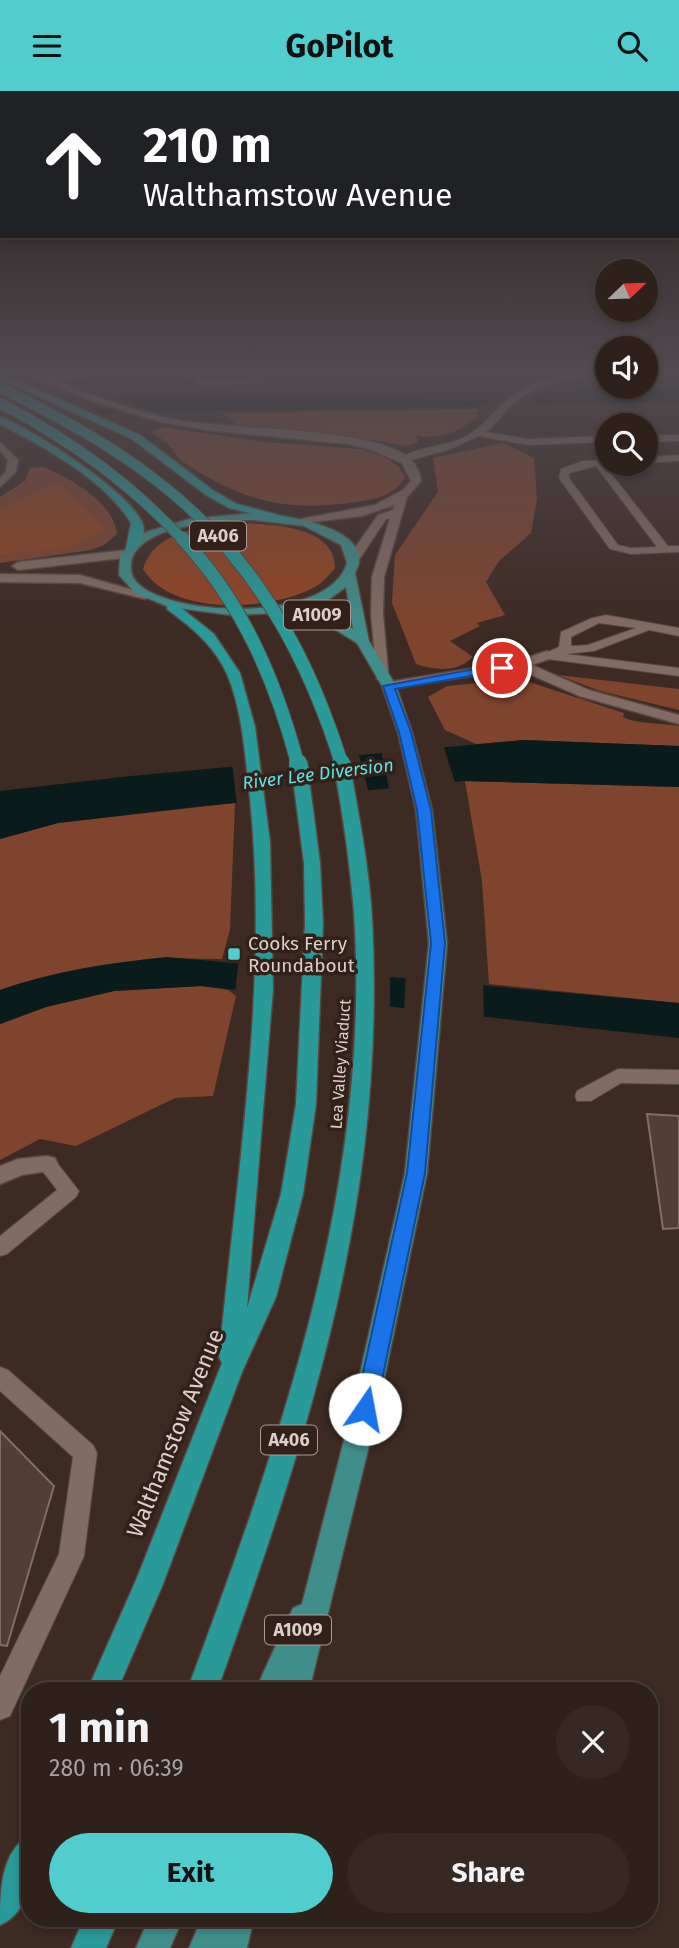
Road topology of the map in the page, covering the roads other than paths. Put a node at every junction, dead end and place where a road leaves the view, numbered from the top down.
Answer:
1 (8, 455) edge
2 (61, 455) edge
3 (91, 455) edge
4 (122, 455) edge
5 (159, 455) edge
6 (393, 455) edge
7 (419, 455) edge
8 (679, 458) edge
9 (403, 459) junction
10 (658, 459) edge
11 (595, 464) edge
12 (612, 476) edge
13 (0, 484) edge
14 (402, 498) junction
15 (397, 512) junction
16 (292, 520) junction
17 (679, 549) edge
18 (665, 550) junction
19 (130, 551) junction
20 (354, 558) junction
21 (0, 567) edge
22 (350, 575) junction
23 (0, 578) edge
24 (145, 595) junction
25 (170, 606) junction
26 (264, 612) junction
27 (646, 629) junction
28 (679, 632) edge
29 (362, 641) junction
30 (565, 649) junction
31 (547, 655) junction
32 (520, 664) junction
33 (679, 672) edge
34 (386, 683) junction
35 (679, 720) edge
36 (405, 732) joint
37 (679, 1077) edge
38 (584, 1096) dead end
39 (47, 1164) joint
40 (0, 1176) edge
41 (292, 1194) joint
42 (0, 1248) edge
43 (230, 1372) junction
44 (0, 1377) edge
45 (325, 1570) junction
46 (106, 1682) edge
47 (205, 1682) edge
48 (274, 1682) edge
49 (296, 1682) edge
50 (0, 1706) edge
51 (21, 1869) edge
52 (0, 1908) edge
53 (98, 1927) edge
54 (162, 1927) edge
55 (216, 1927) edge
56 (235, 1927) edge
57 (88, 1948) edge
58 (153, 1948) edge
59 (206, 1948) edge
60 (230, 1948) edge

1 - 13 street
2 - 19 highway
3 - 41 highway, Lea Valley Viaduct / A406, bridge
4 - 47 highway, Lea Valley Viaduct / A406, bridge
5 - 16 highway
6 - 9 street
7 - 9 lane
8 - 10 lane
9 - 14 street
11 - 18 lane
12 - 18 lane
14 - 15 street
14 - 16 street
15 - 20 street
15 - 34 street
16 - 19 main road
16 - 20 main road
17 - 18 lane
19 - 21 street
19 - 24 main road
20 - 22 main road
22 - 26 main road
22 - 29 main road, A1009
23 - 24 street
24 - 25 main road
25 - 26 main road
25 - 43 highway, A406
26 - 29 main road, A1009
27 - 28 lane
27 - 30 lane
27 - 30 lane
29 - 34 main road, A1009
30 - 31 lane
31 - 32 street
31 - 33 lane
32 - 34 street
32 - 35 street
34 - 36 main road, A1009
36 - 45 main road, A1009
37 - 38 lane
39 - 40 street
39 - 42 lane
41 - 43 highway, Walthamstow Avenue / A406
43 - 46 highway, Walthamstow Avenue / A406
44 - 50 lane
45 - 48 main road, A1009
45 - 49 main road, A1009
51 - 52 highway
53 - 57 highway
54 - 58 main road
55 - 59 main road
56 - 60 main road

